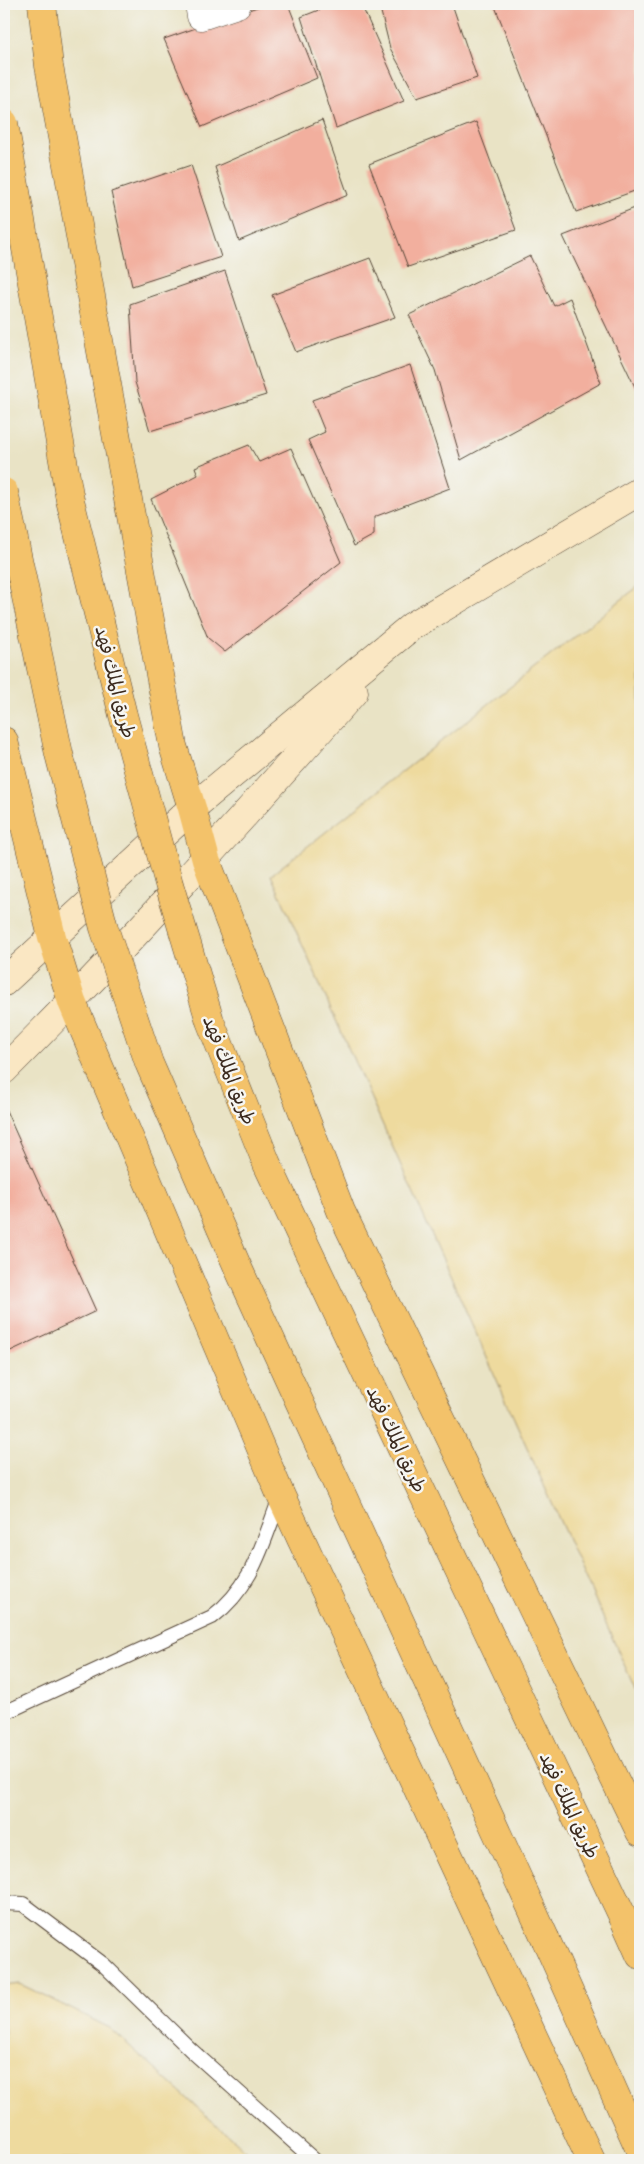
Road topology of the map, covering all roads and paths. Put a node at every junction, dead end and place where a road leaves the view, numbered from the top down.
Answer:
1 (42, 4) edge
2 (199, 4) edge
3 (237, 4) edge
4 (4, 123) edge
5 (640, 491) edge
6 (4, 492) edge
7 (412, 626) junction
8 (4, 741) edge
9 (192, 808) junction
10 (206, 860) junction
11 (52, 938) junction
12 (4, 982) edge
13 (72, 1002) junction
14 (4, 1070) edge
15 (281, 1496) junction
16 (4, 1713) edge
17 (640, 1832) edge
18 (4, 1903) edge
19 (640, 1955) edge
20 (640, 2150) edge
21 (314, 2160) edge
22 (591, 2160) edge

1 - 9 main road
2 - 3 street
4 - 19 main road, طريق الملك فهد, bridge
5 - 7 main road
6 - 20 main road, bridge
7 - 9 main road
7 - 10 main road
8 - 11 main road
9 - 10 main road
9 - 11 main road
10 - 13 main road
10 - 17 main road
11 - 12 main road
11 - 13 main road
13 - 14 main road
13 - 15 main road
15 - 16 lane
15 - 22 main road
18 - 21 lane

